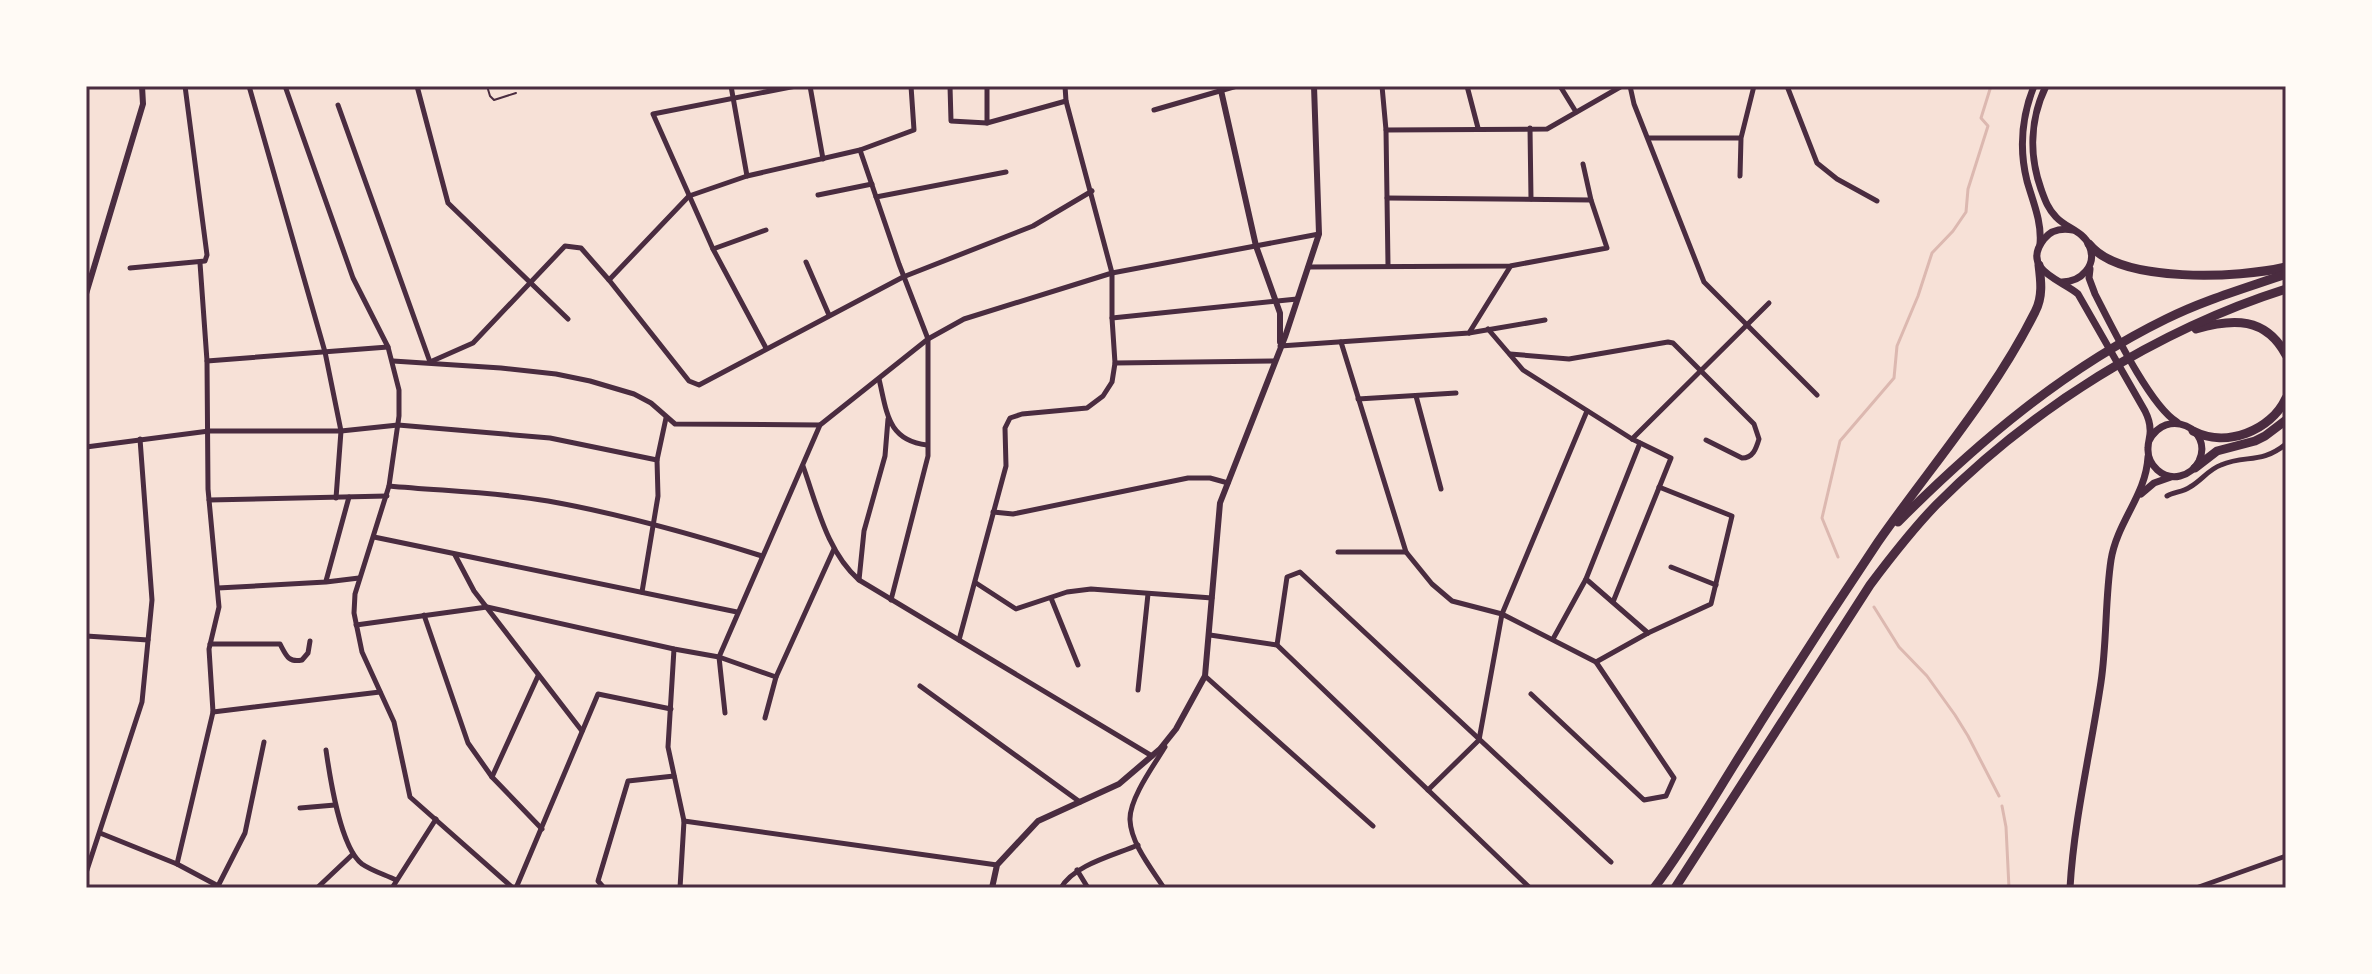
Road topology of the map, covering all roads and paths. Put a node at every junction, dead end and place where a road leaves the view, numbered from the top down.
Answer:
1 (142, 86) edge
2 (185, 86) edge
3 (249, 86) edge
4 (285, 86) edge
5 (417, 86) edge
6 (487, 86) edge
7 (731, 86) edge
8 (796, 86) edge
9 (810, 86) edge
10 (911, 86) edge
11 (950, 86) edge
12 (987, 86) edge
13 (1065, 86) edge
14 (1237, 86) edge
15 (1314, 86) edge
16 (1382, 86) edge
17 (1467, 86) edge
18 (1560, 86) edge
19 (1622, 86) edge
20 (1630, 86) edge
21 (1754, 86) edge
22 (1787, 86) edge
23 (2034, 86) edge
24 (2046, 86) edge
25 (1221, 88) edge
26 (516, 93) dead end
27 (733, 99) junction
28 (1066, 101) junction
29 (338, 105) dead end
30 (1154, 110) dead end
31 (1576, 112) junction
32 (987, 123) junction
33 (1478, 128) junction
34 (1530, 128) junction
35 (1386, 130) junction
36 (1649, 138) junction
37 (1741, 138) junction
38 (860, 150) junction
39 (823, 159) junction
40 (1583, 164) dead end
41 (1006, 172) dead end
42 (747, 176) junction
43 (1740, 176) dead end
44 (872, 184) junction
45 (1092, 191) junction
46 (818, 195) dead end
47 (689, 196) junction
48 (876, 197) junction
49 (1387, 198) junction
50 (1531, 199) junction
51 (1591, 200) junction
52 (1877, 201) dead end
53 (766, 230) dead end
54 (2073, 230) junction
55 (1319, 234) junction
56 (2089, 244) junction
57 (1256, 246) junction
58 (713, 249) junction
59 (2038, 253) junction
60 (806, 262) dead end
61 (200, 263) junction
62 (2090, 263) junction
63 (1388, 265) junction
64 (2039, 265) junction
65 (1510, 266) junction
66 (1308, 267) junction
67 (2286, 267) edge
68 (130, 268) dead end
69 (1112, 273) junction
70 (2286, 274) edge
71 (903, 277) junction
72 (609, 280) junction
73 (531, 281) junction
74 (2060, 282) junction
75 (2286, 289) edge
76 (86, 292) edge
77 (1297, 299) junction
78 (1277, 300) junction
79 (1769, 303) dead end
80 (829, 315) junction
81 (1112, 318) junction
82 (568, 319) dead end
83 (1545, 320) dead end
84 (1748, 325) junction
85 (1488, 329) junction
86 (1469, 333) junction
87 (928, 339) junction
88 (2163, 340) junction
89 (1341, 342) junction
90 (1280, 346) junction
91 (388, 347) junction
92 (766, 348) junction
93 (325, 352) junction
94 (1509, 354) junction
95 (2286, 355) edge
96 (207, 361) junction
97 (393, 361) junction
98 (1274, 361) junction
99 (430, 362) junction
100 (1115, 363) junction
101 (1701, 370) junction
102 (879, 379) junction
103 (1456, 393) dead end
104 (1817, 395) dead end
105 (1416, 396) junction
106 (2286, 398) edge
107 (1358, 399) junction
108 (1587, 411) junction
109 (666, 418) junction
110 (888, 419) junction
111 (2286, 420) edge
112 (398, 425) junction
113 (820, 425) junction
114 (2189, 428) junction
115 (209, 431) junction
116 (341, 431) junction
117 (140, 439) junction
118 (1632, 439) junction
119 (1706, 440) dead end
120 (2149, 441) junction
121 (1640, 443) junction
122 (2286, 444) edge
123 (927, 445) junction
124 (86, 447) edge
125 (2148, 455) junction
126 (657, 460) junction
127 (802, 465) junction
128 (2195, 468) junction
129 (2171, 477) junction
130 (1228, 483) junction
131 (389, 486) junction
132 (1659, 487) junction
133 (1441, 489) dead end
134 (387, 496) junction
135 (2167, 496) dead end
136 (349, 497) junction
137 (336, 498) junction
138 (2137, 499) junction
139 (209, 500) junction
140 (993, 512) junction
141 (653, 525) junction
142 (374, 537) junction
143 (1879, 541) junction
144 (834, 549) junction
145 (1338, 552) dead end
146 (1406, 552) junction
147 (455, 554) junction
148 (762, 556) junction
149 (1671, 567) dead end
150 (359, 578) junction
151 (1586, 579) junction
152 (859, 580) junction
153 (326, 582) junction
154 (976, 583) junction
155 (1716, 585) junction
156 (218, 588) junction
157 (642, 592) junction
158 (1148, 594) junction
159 (1051, 598) junction
160 (1213, 598) junction
161 (891, 600) junction
162 (1613, 602) junction
163 (487, 607) junction
164 (737, 612) junction
165 (1502, 614) junction
166 (424, 615) junction
167 (356, 625) junction
168 (1648, 633) junction
169 (1210, 635) junction
170 (86, 636) edge
171 (1553, 639) junction
172 (148, 640) junction
173 (959, 640) junction
174 (310, 641) dead end
175 (210, 644) junction
176 (1277, 645) junction
177 (674, 649) junction
178 (719, 657) junction
179 (1596, 662) junction
180 (1078, 665) dead end
181 (538, 676) junction
182 (1205, 676) junction
183 (776, 677) junction
184 (920, 686) dead end
185 (1138, 690) dead end
186 (380, 692) junction
187 (1531, 694) dead end
188 (671, 709) junction
189 (213, 712) junction
190 (725, 713) dead end
191 (765, 718) dead end
192 (582, 732) junction
193 (1169, 739) junction
194 (1479, 740) junction
195 (264, 742) dead end
196 (326, 750) dead end
197 (1152, 756) junction
198 (674, 776) junction
199 (492, 777) junction
200 (1428, 790) junction
201 (1080, 802) junction
202 (335, 805) junction
203 (300, 808) dead end
204 (436, 819) junction
205 (684, 821) junction
206 (1373, 826) dead end
207 (542, 829) junction
208 (100, 833) junction
209 (1138, 845) junction
210 (353, 854) junction
211 (2286, 856) edge
212 (1611, 862) dead end
213 (177, 864) junction
214 (997, 865) junction
215 (1077, 870) junction
216 (86, 873) edge
217 (396, 880) junction
218 (220, 887) edge
219 (317, 888) edge
220 (392, 888) edge
221 (514, 888) edge
222 (604, 888) edge
223 (680, 888) edge
224 (992, 888) edge
225 (1061, 888) edge
226 (1088, 888) edge
227 (1164, 888) edge
228 (1530, 888) edge
229 (1654, 888) edge
230 (1675, 888) edge
231 (2070, 888) edge
232 (2196, 888) edge

1 - 76 street
2 - 61 street
3 - 93 street
4 - 91 street
5 - 73 street
6 - 26 lane
7 - 27 street
8 - 27 street
9 - 39 street
10 - 38 street
11 - 32 street
12 - 32 street
13 - 28 street
14 - 25 street
15 - 55 street
16 - 35 street
17 - 33 street
18 - 31 street
19 - 31 street
20 - 36 street
21 - 37 street
22 - 52 street
23 - 59 main road
24 - 54 main road
25 - 30 street
25 - 57 street
27 - 42 street
27 - 47 street
28 - 32 street
28 - 45 street
29 - 99 street
31 - 34 street
33 - 34 street
33 - 35 street
34 - 50 street
35 - 49 street
36 - 37 street
36 - 84 street
37 - 43 street
38 - 39 street
38 - 44 street
39 - 42 street
40 - 51 street
41 - 48 street
42 - 47 street
44 - 46 street
44 - 48 street
45 - 69 street
45 - 71 street
47 - 58 street
47 - 72 street
48 - 71 street
49 - 50 street
49 - 63 street
50 - 51 street
51 - 65 street
53 - 58 street
54 - 56 main road
54 - 59 main road
55 - 57 street
55 - 66 street
56 - 62 main road
56 - 67 highway
57 - 69 street
57 - 78 street
58 - 92 street
59 - 64 main road
60 - 80 street
61 - 68 street
61 - 96 street
62 - 74 main road
62 - 114 main road
63 - 65 street
63 - 66 street
64 - 74 main road
64 - 143 highway
65 - 86 street
66 - 77 street
69 - 81 street
69 - 87 street
70 - 143 highway
71 - 80 street
71 - 87 street
72 - 73 street
72 - 92 street
73 - 82 street
73 - 99 street
74 - 120 main road
75 - 88 highway
77 - 78 street
77 - 90 street
78 - 81 street
78 - 90 street
79 - 84 street
80 - 92 street
81 - 100 street
83 - 85 street
84 - 101 street
84 - 104 street
85 - 86 street
85 - 94 street
86 - 89 street
87 - 102 street
87 - 123 street
88 - 95 highway
88 - 230 highway
89 - 90 street
89 - 107 street
90 - 98 street
91 - 93 street
91 - 97 street
93 - 96 street
93 - 116 street
94 - 101 street
94 - 108 street
96 - 115 street
97 - 99 street
97 - 112 street
98 - 100 street
98 - 130 street
99 - 109 street
100 - 140 street
101 - 118 street
101 - 119 street
102 - 110 street
102 - 113 street
103 - 105 street
105 - 107 street
105 - 133 street
106 - 114 highway
107 - 146 street
108 - 118 street
108 - 165 street
109 - 113 street
109 - 126 street
110 - 123 street
110 - 152 street
111 - 128 highway
112 - 116 street
112 - 126 street
112 - 131 street
113 - 127 street
114 - 120 main road
114 - 128 main road
115 - 116 street
115 - 117 street
115 - 139 street
116 - 137 street
117 - 124 street
117 - 172 street
118 - 121 street
120 - 125 main road
121 - 132 street
121 - 151 street
122 - 135 street
123 - 161 street
125 - 129 main road
125 - 138 main road
126 - 141 street
127 - 144 street
127 - 148 street
128 - 129 main road
129 - 138 main road
130 - 140 street
130 - 160 street
131 - 134 street
131 - 141 street
132 - 155 street
132 - 162 street
134 - 136 street
134 - 142 street
136 - 137 street
136 - 153 street
137 - 139 street
138 - 231 main road
139 - 156 street
140 - 154 street
141 - 148 street
141 - 157 street
142 - 147 street
142 - 150 street
143 - 229 highway
144 - 152 street
144 - 183 street
145 - 146 street
146 - 165 street
147 - 157 street
147 - 163 street
148 - 164 street
149 - 155 street
150 - 153 street
150 - 167 street
151 - 162 street
151 - 171 street
152 - 161 street
153 - 156 street
154 - 159 street
154 - 173 street
155 - 168 street
156 - 175 street
157 - 164 street
158 - 159 street
158 - 160 street
158 - 185 street
159 - 180 street
160 - 169 street
161 - 173 street
162 - 168 street
163 - 166 street
163 - 177 street
163 - 181 street
164 - 178 street
165 - 171 street
165 - 194 street
166 - 167 street
166 - 199 street
167 - 186 street
168 - 179 street
169 - 176 street
169 - 182 street
170 - 172 street
171 - 179 street
172 - 208 street
173 - 197 street
174 - 175 street
175 - 189 street
176 - 194 street
176 - 200 street
177 - 178 street
177 - 188 street
178 - 183 street
178 - 190 street
179 - 187 street
181 - 192 street
181 - 199 street
182 - 193 street
182 - 206 street
183 - 191 street
184 - 201 street
186 - 189 street
186 - 204 street
188 - 192 street
188 - 198 street
189 - 213 street
192 - 207 street
193 - 197 street
193 - 209 street
194 - 200 street
194 - 212 street
195 - 218 street
196 - 202 street
197 - 201 street
198 - 205 street
198 - 222 street
199 - 207 street
200 - 228 street
201 - 214 street
202 - 203 street
202 - 210 street
204 - 217 street
204 - 221 street
205 - 214 street
205 - 223 street
207 - 221 street
208 - 213 street
208 - 216 street
209 - 215 street
209 - 227 street
210 - 217 street
210 - 219 street
211 - 232 street
213 - 218 street
214 - 224 street
215 - 225 street
215 - 226 street
217 - 220 street

